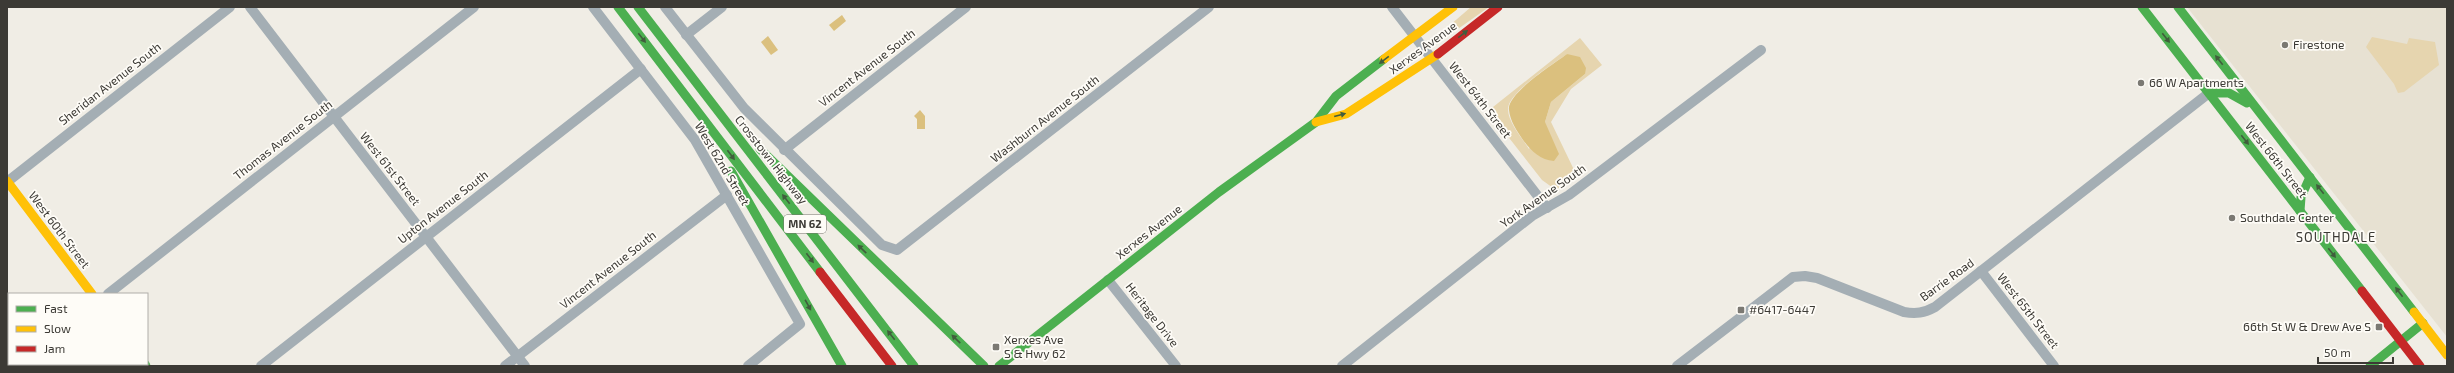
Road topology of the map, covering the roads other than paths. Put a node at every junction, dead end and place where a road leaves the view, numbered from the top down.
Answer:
1 (230, 7) edge
2 (250, 7) edge
3 (474, 7) edge
4 (593, 7) edge
5 (618, 7) edge
6 (638, 7) edge
7 (665, 7) edge
8 (722, 7) edge
9 (966, 7) edge
10 (1209, 7) edge
11 (1392, 7) edge
12 (1453, 7) edge
13 (1498, 7) edge
14 (2142, 7) edge
15 (2178, 7) edge
16 (686, 35) junction
17 (1415, 36) junction
18 (1761, 50) dead end
19 (1432, 59) junction
20 (641, 70) junction
21 (696, 82) junction
22 (682, 90) junction
23 (2209, 93) junction
24 (2260, 113) junction
25 (334, 117) junction
26 (1316, 122) junction
27 (784, 150) junction
28 (2310, 177) junction
29 (7, 181) edge
30 (727, 195) junction
31 (1547, 208) junction
32 (2300, 211) junction
33 (426, 237) junction
34 (1981, 271) junction
35 (1108, 280) junction
36 (91, 293) edge
37 (109, 293) edge
38 (2423, 323) junction
39 (2400, 341) junction
40 (2447, 355) edge
41 (517, 357) junction
42 (261, 366) edge
43 (505, 366) edge
44 (525, 366) edge
45 (748, 366) edge
46 (842, 366) edge
47 (892, 366) edge
48 (914, 366) edge
49 (984, 366) edge
50 (999, 366) edge
51 (1176, 366) edge
52 (1342, 366) edge
53 (1677, 366) edge
54 (2054, 366) edge
55 (2370, 366) edge
56 (2420, 366) edge

1 - 29 street, Sheridan Avenue South
2 - 25 street, West 61st Street
3 - 25 street, Thomas Avenue South
4 - 20 street, West 62nd Street
5 -> 22 main road, MN 62
6 - 21 main road, Crosstown Highway / MN 62
7 - 16 street
8 - 16 street
9 - 27 street, Vincent Avenue South
10 - 27 street, Washburn Avenue South
11 - 17 street, West 64th Street
12 - 17 main road, Xerxes Avenue
19 -> 13 main road, Xerxes Avenue
14 -> 23 main road, West 66th Street
24 -> 15 main road, West 66th Street
16 - 27 street
17 - 19 street, West 64th Street
17 -> 26 main road, Xerxes Avenue
18 - 31 street, York Avenue South
26 -> 19 main road, Xerxes Avenue
19 - 31 street, West 64th Street
20 - 30 street, West 62nd Street
20 - 33 street, Upton Avenue South
48 -> 21 main road, Crosstown Highway / MN 62
49 -> 21 main road
22 -> 46 main road
22 -> 47 main road, MN 62
23 - 24 main road
23 -> 32 main road, West 66th Street
23 - 34 street, Barrie Road
24 - 28 main road, West 66th Street
25 - 33 street, West 61st Street
25 - 37 street, Thomas Avenue South
26 - 35 main road, Xerxes Avenue
28 - 32 main road
38 -> 28 main road, West 66th Street
29 - 36 main road, West 60th Street
30 - 41 street, Vincent Avenue South
30 - 45 street, West 62nd Street
31 - 52 street, York Avenue South
32 -> 39 main road, West 66th Street
33 - 41 street, West 61st Street
33 - 42 street, Upton Avenue South
34 - 53 street, Barrie Road
34 - 54 street, West 65th Street
35 - 50 main road, Xerxes Avenue
35 - 51 street, Heritage Drive
38 - 39 main road
38 - 40 main road, West 66th Street
39 - 55 main road
39 - 56 main road, West 66th Street
41 - 43 street, Vincent Avenue South
41 - 44 street, West 61st Street

